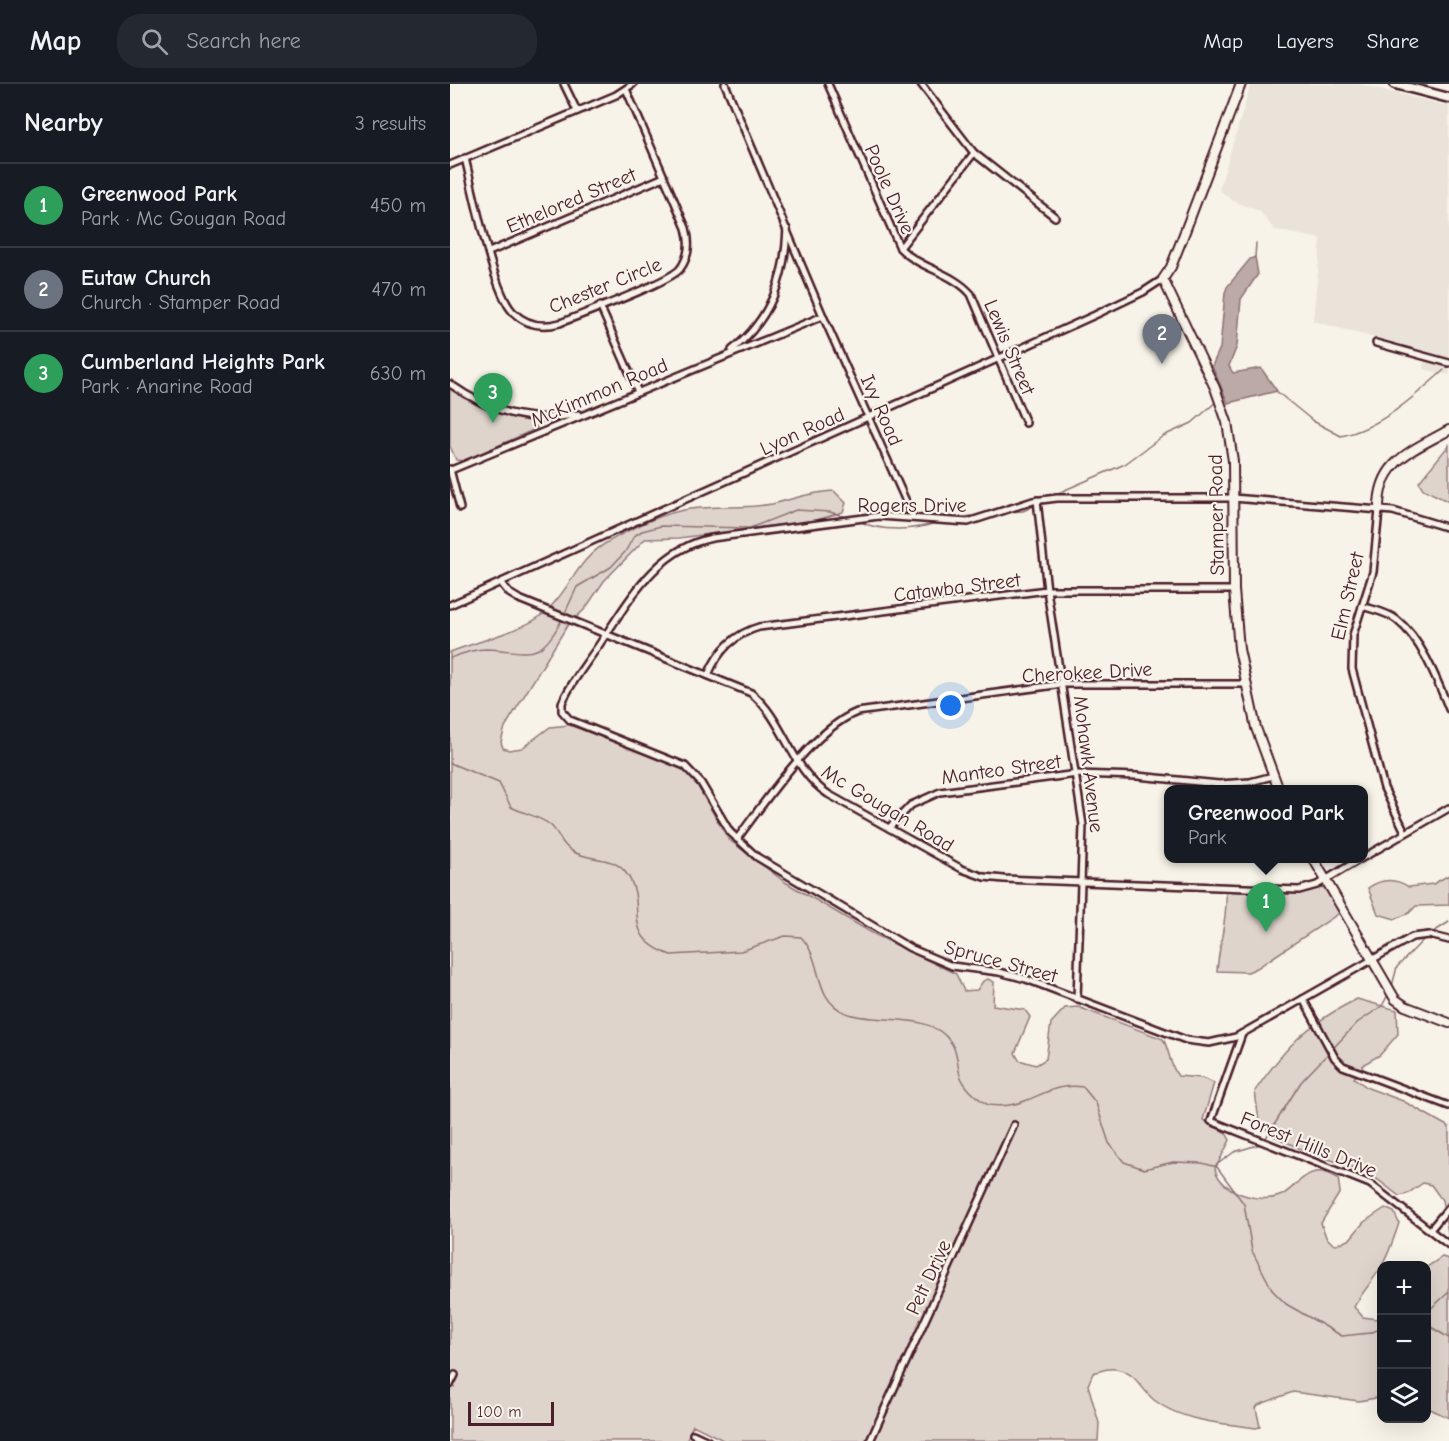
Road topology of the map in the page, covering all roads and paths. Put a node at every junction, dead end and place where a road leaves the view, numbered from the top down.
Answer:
1 (564, 84) edge
2 (633, 84) edge
3 (725, 84) edge
4 (828, 84) edge
5 (921, 84) edge
6 (1241, 84) edge
7 (1395, 84) edge
8 (626, 89) junction
9 (1449, 98) edge
10 (577, 111) junction
11 (974, 153) junction
12 (465, 158) junction
13 (450, 165) edge
14 (664, 177) junction
15 (1055, 217) dead end
16 (787, 226) junction
17 (900, 248) junction
18 (489, 252) junction
19 (1163, 279) junction
20 (600, 306) junction
21 (823, 316) junction
22 (1376, 344) dead end
23 (726, 355) junction
24 (999, 358) junction
25 (1449, 363) edge
26 (450, 384) edge
27 (638, 392) junction
28 (588, 412) junction
29 (869, 417) junction
30 (1026, 423) dead end
31 (1449, 430) edge
32 (450, 469) edge
33 (1233, 498) junction
34 (1037, 500) junction
35 (460, 508) dead end
36 (1379, 510) junction
37 (913, 517) junction
38 (1449, 528) edge
39 (501, 583) junction
40 (1047, 590) junction
41 (1234, 590) junction
42 (450, 605) edge
43 (1362, 606) junction
44 (606, 634) junction
45 (708, 675) junction
46 (1063, 684) junction
47 (1245, 684) junction
48 (562, 707) joint
49 (1449, 709) edge
50 (797, 764) junction
51 (1077, 774) junction
52 (1273, 776) junction
53 (1277, 785) edge
54 (1449, 808) edge
55 (889, 828) junction
56 (1405, 832) junction
57 (736, 839) junction
58 (1368, 855) edge
59 (1316, 863) edge
60 (1354, 863) edge
61 (1325, 880) junction
62 (1082, 882) junction
63 (1449, 940) edge
64 (1372, 960) junction
65 (1077, 999) junction
66 (1303, 999) junction
67 (1449, 1023) edge
68 (1243, 1033) junction
69 (1449, 1107) edge
70 (1014, 1125) dead end
71 (1449, 1207) edge
72 (1430, 1230) junction
73 (1449, 1245) edge
74 (455, 1375) dead end
75 (450, 1385) edge
76 (693, 1434) dead end
77 (708, 1441) edge
78 (870, 1441) edge

1 - 10 street
2 - 8 street
3 - 16 street, McKimmon Road
4 - 17 street, Poole Drive
5 - 11 street
6 - 19 street
7 - 9 main road
8 - 10 street
8 - 14 street, Chester Circle
10 - 12 street
11 - 15 street
11 - 17 street, Poole Drive
12 - 13 street
12 - 18 street, Chester Circle
14 - 18 street, Ethelored Street
14 - 20 street, Chester Circle
16 - 21 street, McKimmon Road
16 - 23 street, McKimmon Road
17 - 24 street, Lewis Street
18 - 20 street, Chester Circle
19 - 24 street, Lyon Road
19 - 33 street, Stamper Road
20 - 27 street
21 - 23 street, McKimmon Road
21 - 29 street, Ivy Road
22 - 25 street
23 - 27 street, McKimmon Road
24 - 29 street, Lyon Road
24 - 30 street, Lewis Street
26 - 28 street
27 - 28 street, McKimmon Road
28 - 32 street, McKimmon Road
29 - 37 street, Ivy Road
29 - 39 street, Lyon Road
31 - 36 street, Elm Street
32 - 35 street
33 - 34 street, Rogers Drive
33 - 36 street, Rogers Drive
33 - 41 street, Stamper Road
34 - 37 street, Rogers Drive
34 - 40 street, Mohawk Avenue
36 - 38 street, Rogers Drive
36 - 43 street, Elm Street
37 - 44 street, Rogers Drive
39 - 42 street, Lyon Road
39 - 44 street, Mc Gougan Road
40 - 41 street, Catawba Street
40 - 45 street, Catawba Street
40 - 46 street, Mohawk Avenue
41 - 47 street, Stamper Road
43 - 49 street
43 - 56 street, Elm Street
44 - 45 street, Mc Gougan Road
44 - 48 street, Rogers Drive
45 - 50 street, Mc Gougan Road
46 - 47 street, Cherokee Drive
46 - 50 street, Cherokee Drive
46 - 51 street, Mohawk Avenue
47 - 52 street, Stamper Road
48 - 57 street, Spruce Street
50 - 55 street, Mc Gougan Road
50 - 57 street, Cherokee Drive
51 - 52 street, Manteo Street
51 - 55 street, Manteo Street
51 - 62 street, Mohawk Avenue
52 - 53 street, Stamper Road
54 - 56 street, Mc Gougan Road
55 - 62 street, Mc Gougan Road
56 - 58 street, Mc Gougan Road
57 - 65 street, Spruce Street
59 - 61 street
60 - 61 street, Mc Gougan Road
61 - 62 street, Mc Gougan Road
61 - 64 street
62 - 65 street, Mohawk Avenue
63 - 64 street, Spruce Street
64 - 66 street, Spruce Street
64 - 67 street
65 - 68 street, Spruce Street
66 - 68 street, Spruce Street
66 - 69 street
68 - 72 street, Forest Hills Drive
70 - 78 street, Pelt Drive
71 - 72 street
72 - 73 street, Forest Hills Drive
74 - 75 street
76 - 77 street

